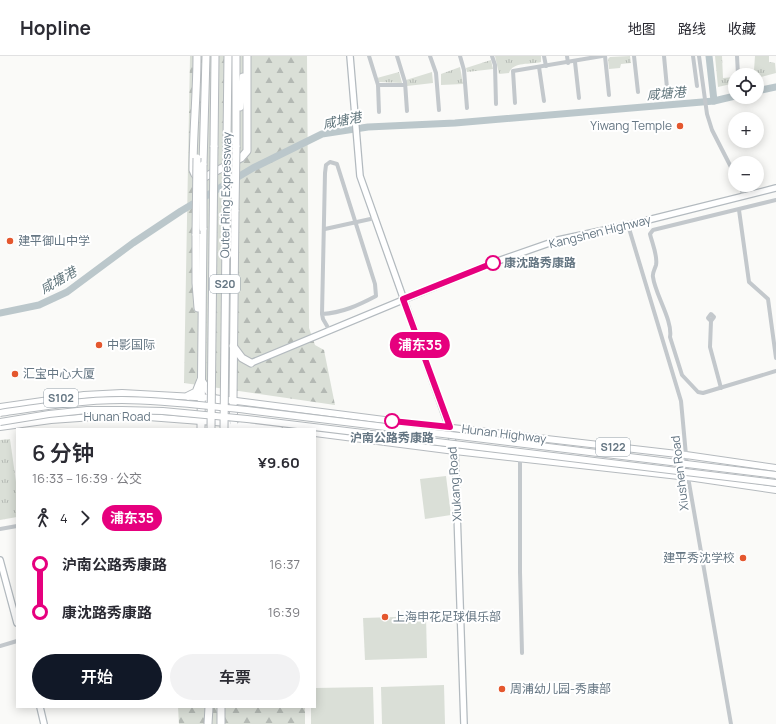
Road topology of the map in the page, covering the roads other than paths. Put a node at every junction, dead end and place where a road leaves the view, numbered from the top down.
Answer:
1 (198, 56) edge
2 (206, 56) edge
3 (215, 56) edge
4 (228, 56) edge
5 (236, 56) edge
6 (246, 56) edge
7 (350, 56) edge
8 (369, 56) edge
9 (397, 56) edge
10 (430, 56) edge
11 (460, 56) edge
12 (492, 56) edge
13 (544, 56) edge
14 (567, 56) edge
15 (601, 56) edge
16 (634, 56) edge
17 (664, 56) edge
18 (693, 56) edge
19 (699, 56) edge
20 (737, 56) edge
21 (575, 62) junction
22 (568, 63) junction
23 (546, 66) junction
24 (539, 67) junction
25 (738, 68) edge
26 (204, 85) junction
27 (378, 85) junction
28 (405, 85) junction
29 (697, 86) dead end
30 (668, 88) dead end
31 (638, 92) dead end
32 (609, 95) dead end
33 (579, 98) dead end
34 (544, 101) dead end
35 (196, 103) junction
36 (515, 103) dead end
37 (496, 104) dead end
38 (467, 108) dead end
39 (438, 110) dead end
40 (407, 111) dead end
41 (379, 112) dead end
42 (197, 115) junction
43 (236, 124) junction
44 (728, 161) edge
45 (776, 188) edge
46 (742, 192) edge
47 (744, 195) junction
48 (776, 200) edge
49 (739, 210) junction
50 (375, 218) junction
51 (356, 223) junction
52 (628, 225) junction
53 (325, 229) junction
54 (403, 299) junction
55 (322, 314) junction
56 (201, 318) junction
57 (666, 319) junction
58 (711, 321) dead end
59 (658, 322) junction
60 (668, 325) junction
61 (660, 328) junction
62 (330, 330) junction
63 (233, 346) junction
64 (776, 358) edge
65 (251, 362) joint
66 (776, 371) edge
67 (200, 378) junction
68 (721, 388) junction
69 (188, 396) junction
70 (202, 397) junction
71 (214, 398) junction
72 (233, 400) junction
73 (0, 407) edge
74 (0, 413) edge
75 (201, 421) junction
76 (0, 422) edge
77 (245, 425) joint
78 (0, 427) edge
79 (231, 427) edge
80 (450, 427) junction
81 (201, 428) edge
82 (211, 428) edge
83 (270, 428) edge
84 (316, 433) edge
85 (455, 451) junction
86 (686, 455) junction
87 (520, 457) junction
88 (776, 468) edge
89 (776, 475) edge
90 (688, 477) junction
91 (776, 483) edge
92 (776, 490) edge
93 (16, 526) edge
94 (0, 529) edge
95 (0, 560) edge
96 (16, 619) edge
97 (16, 641) edge
98 (0, 646) edge
99 (522, 653) dead end
100 (40, 708) edge
101 (209, 708) edge
102 (221, 708) edge
103 (44, 724) edge
104 (208, 724) edge
105 (221, 724) edge
106 (464, 724) edge
107 (731, 724) edge

1 - 35 highway
2 - 26 highway
3 - 82 highway, Outer Ring Expressway / S20, bridge
4 - 79 highway, Outer Ring Expressway / S20, bridge
5 - 43 highway
6 - 35 highway
6 - 43 highway
7 - 50 street, Xiukang Road
8 - 27 street
9 - 28 street
10 - 39 street
11 - 38 street
12 - 37 street
13 - 23 street
14 - 22 street
15 - 21 street
15 - 32 street
16 - 31 street
17 - 30 street
18 - 29 street
19 - 44 street
20 - 25 street
21 - 22 street
21 - 33 street
22 - 23 street
23 - 24 street
24 - 34 street
24 - 36 street
26 - 42 highway
26 - 56 highway, bridge
27 - 28 street
27 - 41 street
28 - 40 street
35 - 42 highway
42 - 56 highway, bridge
43 - 63 highway, bridge
45 - 47 street, Kangshen Highway
46 - 47 street
47 - 52 street, Kangshen Highway
48 - 49 street
49 - 57 street
49 - 64 street
50 - 51 street
50 - 54 street, Xiukang Road
51 - 53 street
51 - 53 street
51 - 55 street
52 - 54 street, Kangshen Highway
52 - 59 street, Xiushen Road
53 - 55 street
54 - 62 street, Kangshen Highway
54 - 80 street, Xiukang Road
55 - 62 street
56 - 67 highway
57 - 59 street
57 - 60 street
58 - 68 street
59 - 61 street, Xiushen Road
60 - 61 street
60 - 68 street
61 - 86 street, Xiushen Road
62 - 65 street, Kangshen Highway
63 - 65 highway
63 - 72 highway
66 - 68 street
67 - 69 highway
67 - 70 highway
67 - 71 highway
69 - 70 main road, Hunan Road / S102
69 - 73 main road, Hunan Road / S102
70 - 71 main road, Hunan Road / S102
70 - 75 highway
70 - 79 highway
71 - 72 main road, Hunan Road / S102
71 - 79 highway
72 - 79 highway
72 - 80 main road, Hunan Highway / S122
74 - 89 main road, bridge
75 - 78 main road, Hunan Road / S102
75 - 79 main road, Hunan Road / S102
75 - 81 highway
76 - 91 main road, bridge
77 - 79 highway
77 - 83 main road
80 - 85 street, Xiukang Road
80 - 86 main road, Hunan Highway / S122
84 - 85 main road, Hunan Highway / S122
85 - 87 main road, Hunan Highway / S122
85 - 106 street, Xiukang Road
86 - 88 main road, Hunan Highway / S122
86 - 90 street, Xiushen Road
87 - 90 main road, Hunan Highway / S122
87 - 99 street
90 - 92 main road, Hunan Highway / S122
90 - 107 street, Xiushen Road
93 - 94 street
95 - 96 street
97 - 98 street
100 - 103 street
101 - 104 highway
102 - 105 highway

